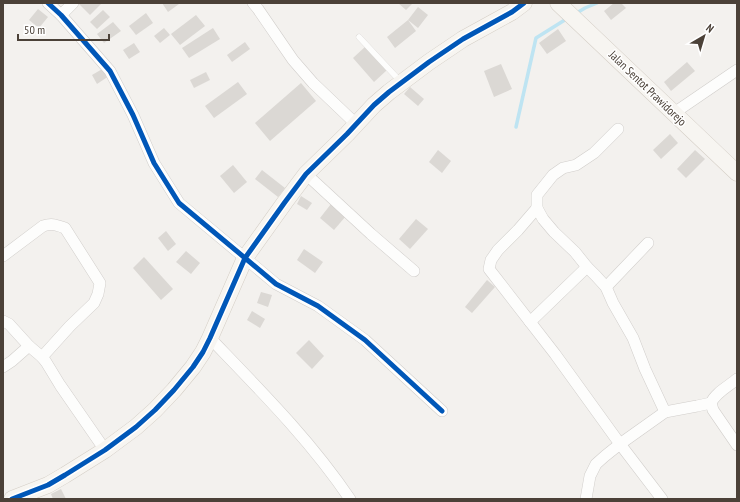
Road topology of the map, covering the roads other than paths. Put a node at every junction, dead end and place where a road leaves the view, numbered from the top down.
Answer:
1 (48, 3) edge
2 (74, 3) edge
3 (253, 3) edge
4 (524, 3) edge
5 (562, 6) edge
6 (61, 16) junction
7 (359, 37) dead end
8 (737, 70) edge
9 (401, 83) junction
10 (674, 113) junction
11 (356, 124) junction
12 (618, 129) dead end
13 (737, 173) edge
14 (306, 174) junction
15 (537, 208) junction
16 (648, 243) dead end
17 (3, 256) edge
18 (245, 258) junction
19 (587, 267) junction
20 (414, 271) dead end
21 (606, 287) junction
22 (3, 321) edge
23 (530, 322) junction
24 (210, 338) junction
25 (30, 346) junction
26 (42, 357) junction
27 (3, 367) edge
28 (737, 379) edge
29 (711, 403) junction
30 (442, 411) dead end
31 (665, 412) junction
32 (735, 438) edge
33 (620, 444) junction
34 (105, 450) junction
35 (12, 499) edge
36 (350, 499) edge
37 (586, 499) edge
38 (662, 499) edge

1 - 6 street
2 - 6 street
3 - 11 street
4 - 9 street
5 - 10 street, Jalan Sentot Prawidorejo
6 - 18 street
7 - 9 lane
8 - 10 street
9 - 11 street
10 - 13 street, Jalan Sentot Prawidorejo
11 - 14 street
12 - 15 street
14 - 18 street
14 - 20 street
15 - 19 street
15 - 23 street
16 - 21 street
17 - 26 street
18 - 24 street
18 - 30 street
19 - 21 street
19 - 23 street
21 - 31 street
22 - 25 street
23 - 33 street
24 - 34 street
24 - 36 street
25 - 26 street
25 - 27 street
26 - 34 street
28 - 29 street
29 - 31 street
29 - 32 street
31 - 33 street
33 - 37 street
33 - 38 street
34 - 35 street

